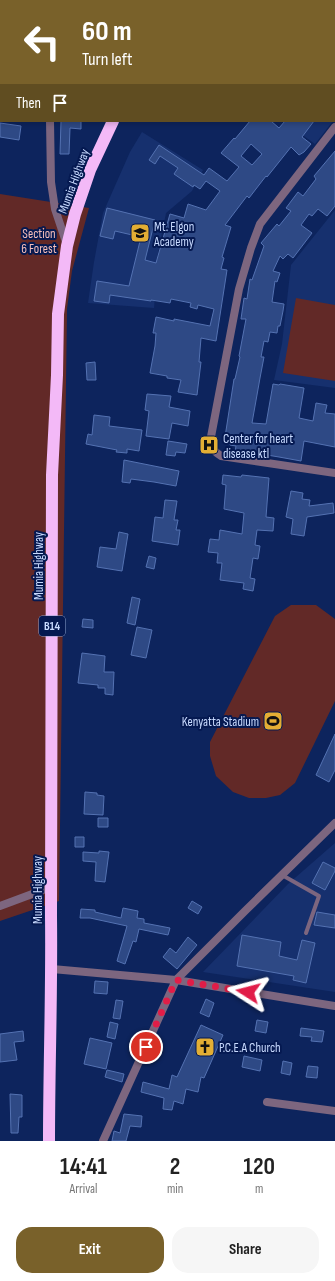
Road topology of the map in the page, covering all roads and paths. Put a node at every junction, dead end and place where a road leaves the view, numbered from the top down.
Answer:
1 (50, 122) edge
2 (112, 122) edge
3 (335, 127) edge
4 (67, 246) junction
5 (335, 474) edge
6 (335, 823) edge
7 (281, 875) junction
8 (51, 887) junction
9 (0, 906) edge
10 (306, 933) dead end
11 (52, 969) junction
12 (176, 980) junction
13 (335, 1006) edge
14 (267, 1102) dead end
15 (335, 1111) edge
16 (49, 1141) edge
17 (103, 1141) edge

1 - 4 street
2 - 4 highway, Mumia Highway / B14
3 - 5 street
4 - 8 highway, Mumia Highway / B14
6 - 7 street
7 - 10 lane
7 - 12 street
8 - 9 street
8 - 11 highway, Mumia Highway / B14
11 - 12 street
11 - 16 highway, Mumia Highway / B14
12 - 13 street
12 - 17 street
14 - 15 street

